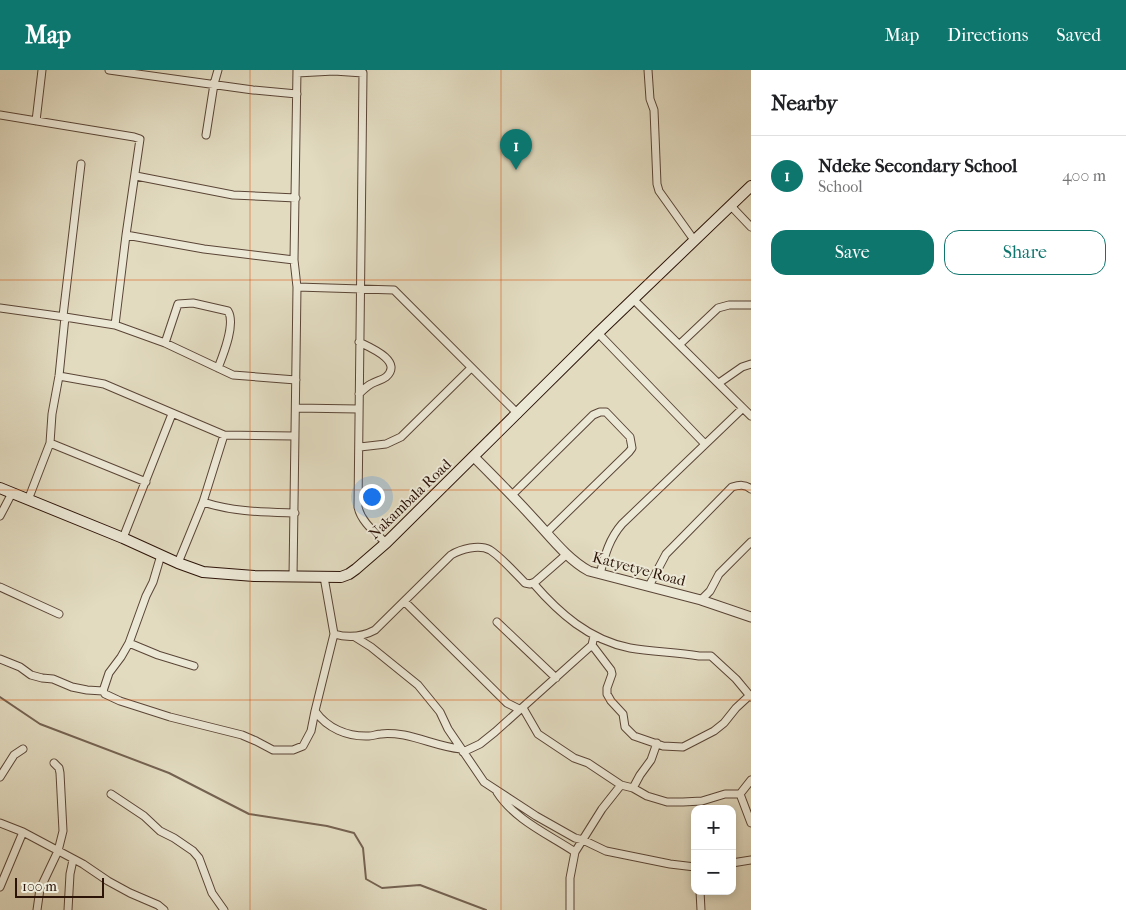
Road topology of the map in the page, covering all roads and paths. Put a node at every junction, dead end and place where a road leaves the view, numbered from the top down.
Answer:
1 (42, 70) edge
2 (108, 70) edge
3 (218, 70) edge
4 (334, 70) edge
5 (648, 70) edge
6 (297, 72) edge
7 (366, 72) edge
8 (154, 73) edge
9 (214, 84) junction
10 (297, 94) junction
11 (0, 115) edge
12 (36, 121) junction
13 (206, 134) dead end
14 (81, 164) dead end
15 (136, 176) junction
16 (751, 186) edge
17 (296, 198) junction
18 (730, 206) junction
19 (751, 227) edge
20 (126, 235) junction
21 (694, 240) junction
22 (294, 260) junction
23 (297, 287) junction
24 (361, 290) junction
25 (634, 300) junction
26 (751, 305) edge
27 (0, 308) edge
28 (64, 316) junction
29 (115, 326) junction
30 (598, 333) junction
31 (359, 342) junction
32 (165, 344) junction
33 (680, 344) junction
34 (751, 364) edge
35 (218, 368) junction
36 (470, 368) junction
37 (59, 376) junction
38 (296, 380) junction
39 (719, 383) junction
40 (359, 394) junction
41 (296, 408) junction
42 (743, 408) junction
43 (358, 409) junction
44 (172, 414) junction
45 (518, 414) junction
46 (751, 416) edge
47 (224, 435) junction
48 (294, 436) junction
49 (50, 443) junction
50 (704, 443) junction
51 (360, 447) junction
52 (474, 457) junction
53 (146, 482) junction
54 (0, 488) edge
55 (751, 489) edge
56 (12, 493) junction
57 (512, 495) junction
58 (28, 500) junction
59 (204, 502) junction
60 (295, 513) junction
61 (0, 516) edge
62 (547, 532) junction
63 (123, 538) junction
64 (751, 542) edge
65 (386, 543) junction
66 (567, 554) junction
67 (160, 555) junction
68 (178, 563) junction
69 (600, 574) junction
70 (293, 577) junction
71 (324, 577) junction
72 (533, 583) junction
73 (649, 586) junction
74 (0, 587) edge
75 (701, 600) junction
76 (405, 602) junction
77 (60, 614) dead end
78 (751, 616) edge
79 (496, 622) dead end
80 (334, 634) junction
81 (594, 636) junction
82 (354, 637) junction
83 (129, 643) junction
84 (592, 645) junction
85 (0, 659) edge
86 (194, 666) dead end
87 (556, 678) junction
88 (103, 691) junction
89 (750, 696) edge
90 (521, 708) junction
91 (315, 711) junction
92 (657, 743) junction
93 (23, 750) dead end
94 (462, 750) junction
95 (54, 762) dead end
96 (0, 777) edge
97 (751, 780) edge
98 (621, 785) junction
99 (634, 788) junction
100 (495, 789) junction
101 (111, 794) dead end
102 (740, 794) junction
103 (0, 823) edge
104 (751, 823) edge
105 (23, 832) junction
106 (583, 840) junction
107 (58, 851) junction
108 (575, 852) junction
109 (73, 860) junction
110 (751, 860) edge
111 (736, 862) edge
112 (691, 867) edge
113 (0, 887) edge
114 (700, 895) edge
115 (37, 910) edge
116 (68, 910) edge
117 (164, 910) edge
118 (224, 910) edge
119 (570, 910) edge
120 (700, 910) edge

1 - 12 street
2 - 8 street
3 - 9 street
4 - 6 street
4 - 7 street
5 - 21 street
6 - 10 street
7 - 24 street
8 - 9 street
9 - 10 street
9 - 13 street
10 - 17 street
11 - 12 street
12 - 15 street
14 - 28 street
15 - 17 street
15 - 20 street
16 - 18 main road, Nakambala Road
17 - 22 street
18 - 19 street
18 - 21 main road, Nakambala Road
20 - 22 street
20 - 29 street
21 - 25 main road, Nakambala Road
22 - 23 street
23 - 24 street
23 - 38 street
24 - 31 street
24 - 36 street
25 - 30 main road, Nakambala Road
25 - 33 street
26 - 33 street
27 - 28 street
28 - 29 street
28 - 37 street
29 - 32 street
30 - 45 main road, Nakambala Road
30 - 50 street
31 - 40 street
31 - 40 street
32 - 35 street
32 - 35 street
33 - 39 street
34 - 39 street
35 - 38 street
36 - 45 street
36 - 51 street
37 - 44 street
37 - 49 street
38 - 41 street
39 - 42 street
40 - 43 street
41 - 43 street
41 - 48 street
42 - 46 street
42 - 50 street
43 - 51 street
44 - 47 street
44 - 53 street
45 - 52 main road, Nakambala Road
47 - 48 street
47 - 59 street
48 - 60 street
49 - 53 street
49 - 58 street
50 - 69 street
51 - 65 street
52 - 57 street, Katyetye Road
52 - 65 main road, Nakambala Road
53 - 63 street
54 - 56 main road, Nakambala Road
55 - 73 street
56 - 58 main road, Nakambala Road
56 - 61 street
57 - 62 street, Katyetye Road
57 - 62 street
58 - 63 main road, Nakambala Road
59 - 60 street
59 - 68 street
60 - 70 street
62 - 66 street, Katyetye Road
63 - 67 main road, Nakambala Road
64 - 75 street
65 - 71 main road, Nakambala Road
66 - 69 street, Katyetye Road
66 - 72 street
67 - 68 main road, Nakambala Road
67 - 83 street
68 - 70 main road, Nakambala Road
69 - 73 street, Katyetye Road
70 - 71 main road, Nakambala Road
71 - 80 street
72 - 76 street
72 - 81 street
73 - 75 street, Katyetye Road
74 - 77 street
75 - 78 street, Katyetye Road
76 - 82 street
76 - 90 street
79 - 87 street
80 - 82 street
80 - 91 street
81 - 84 street
81 - 89 street
82 - 94 street
83 - 86 street
83 - 88 street
84 - 87 street
84 - 92 street
85 - 88 street
87 - 90 street
88 - 91 street
89 - 92 street
90 - 94 street
90 - 98 street
91 - 94 street
92 - 99 street
93 - 96 street
94 - 100 street
95 - 107 street
97 - 102 street
98 - 99 street
98 - 106 street
99 - 102 street
100 - 106 street
100 - 108 street
101 - 118 street
102 - 104 street
103 - 105 street
105 - 107 street
105 - 113 street
106 - 108 street
106 - 112 street
107 - 109 street
107 - 115 street
108 - 119 street
109 - 116 street
109 - 117 street
110 - 111 street
114 - 120 street

